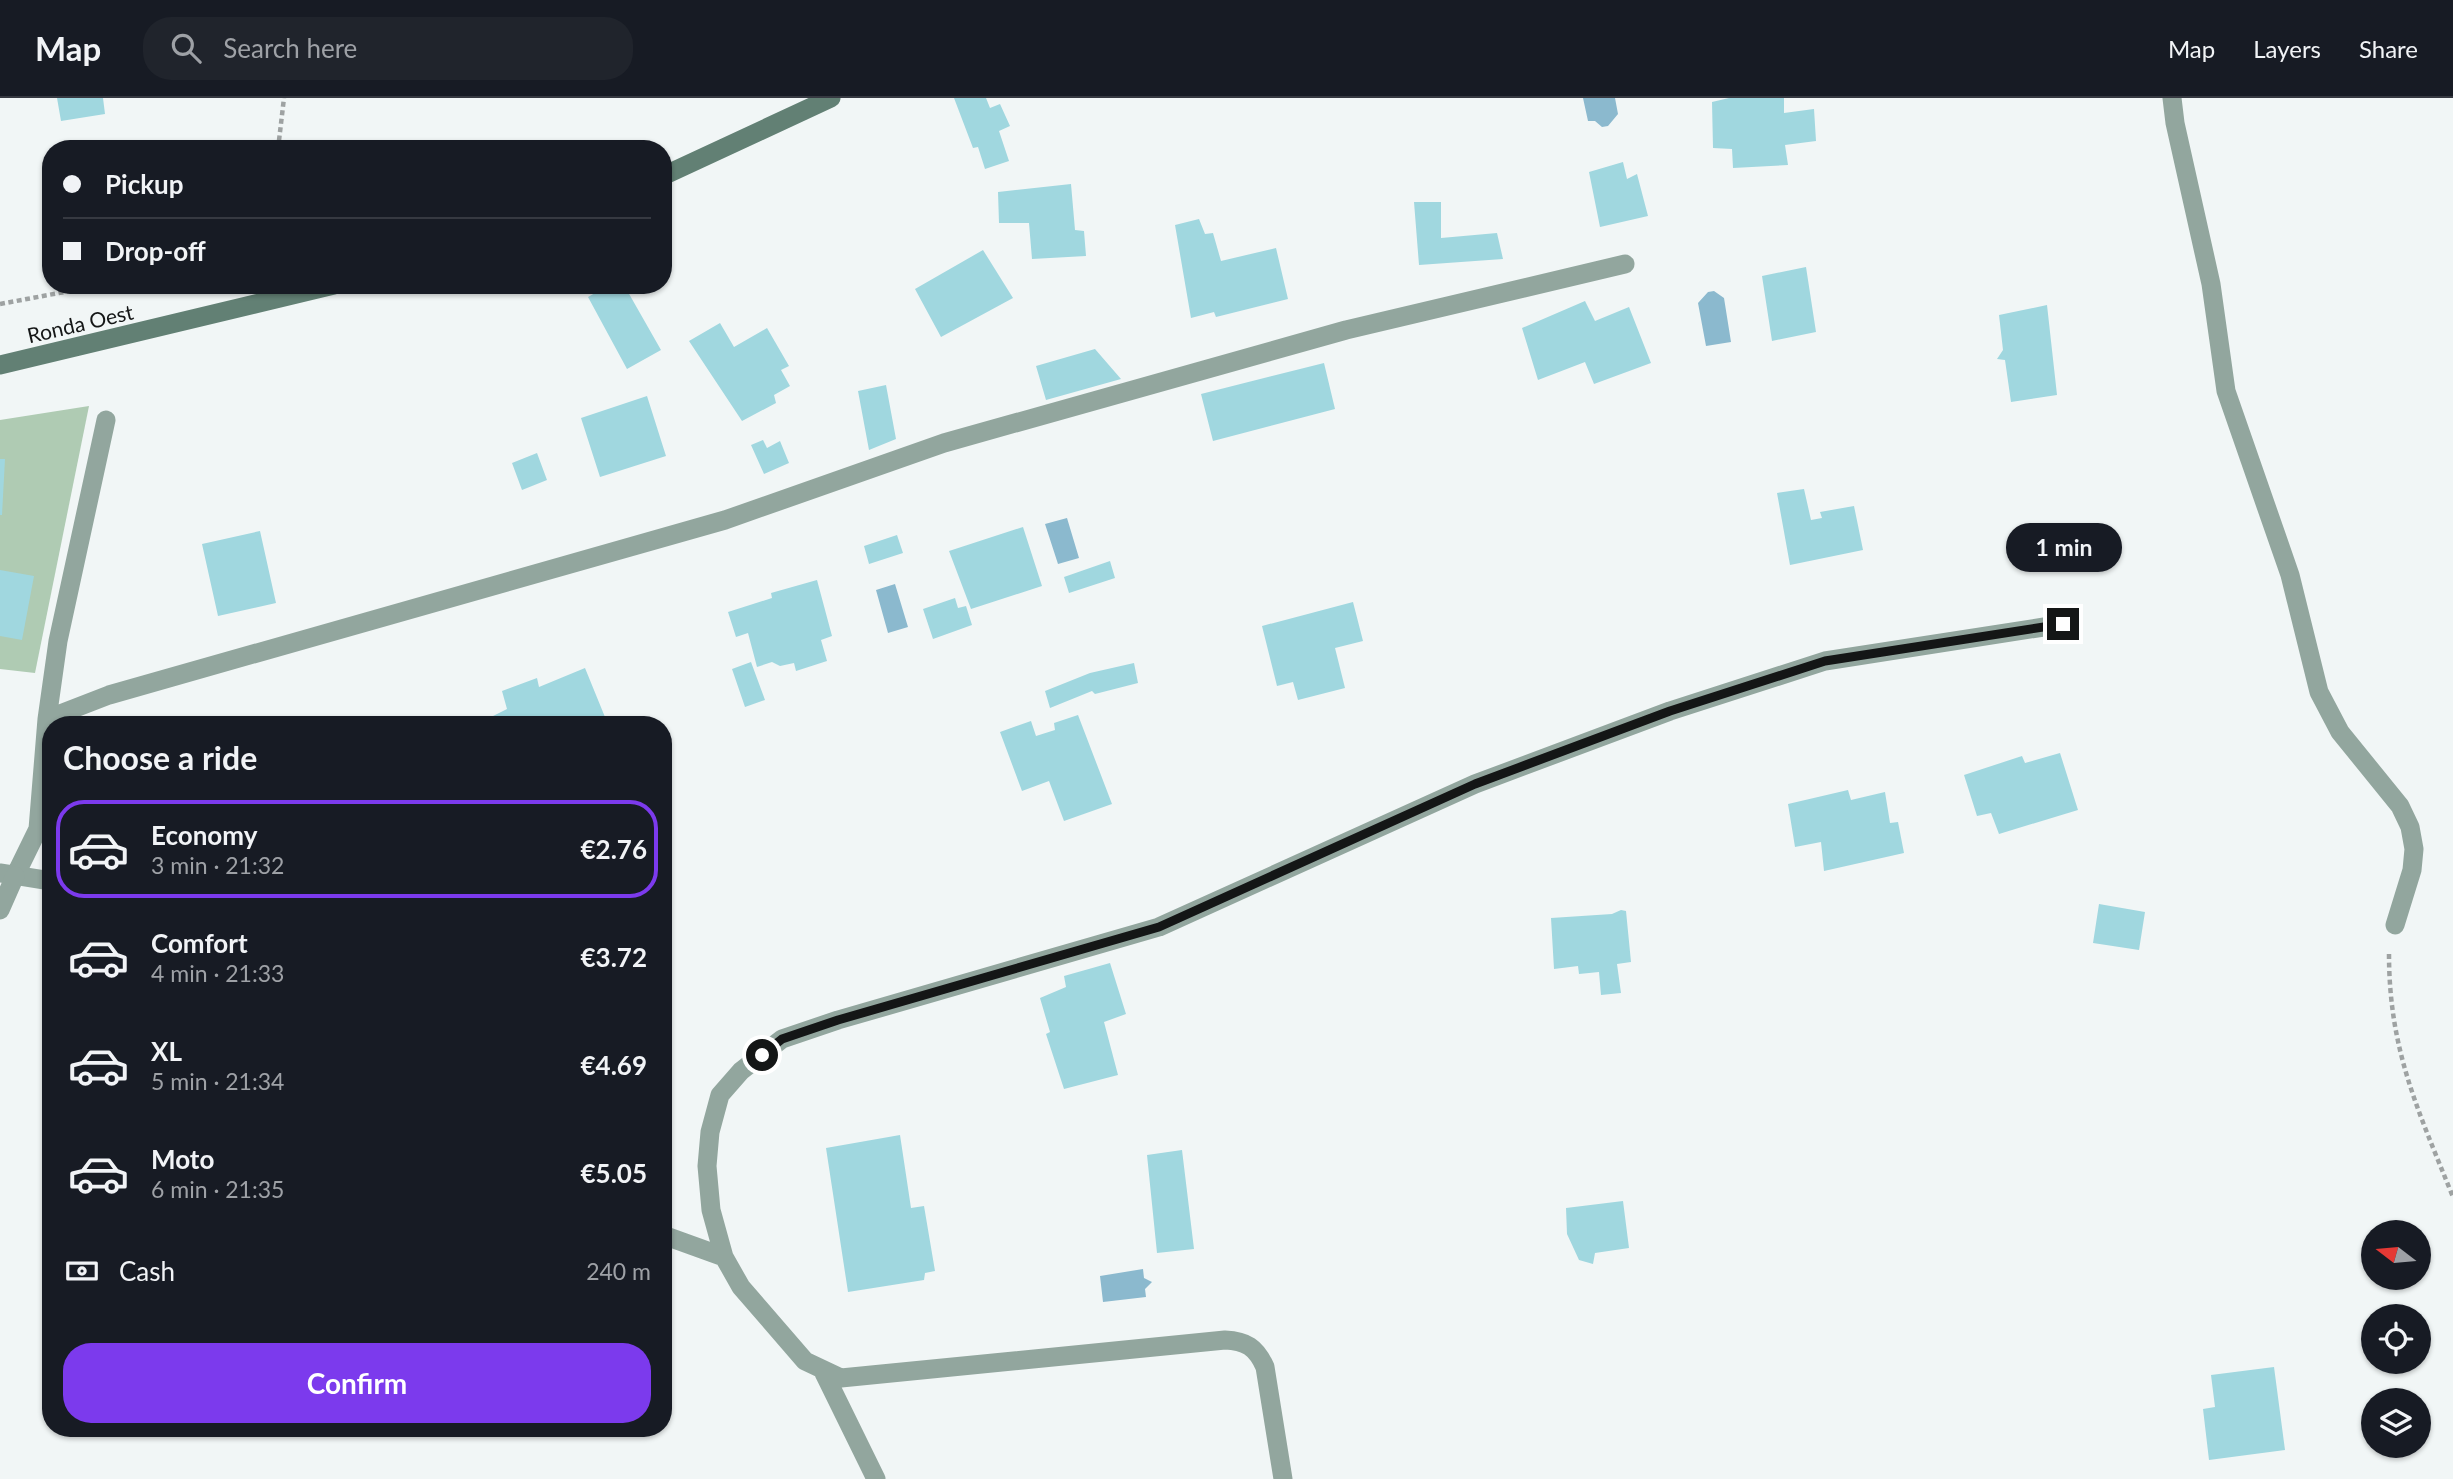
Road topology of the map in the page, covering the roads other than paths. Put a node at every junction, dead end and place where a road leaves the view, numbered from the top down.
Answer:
1 (831, 98) edge
2 (2172, 98) edge
3 (672, 172) edge
4 (1625, 264) dead end
5 (296, 294) edge
6 (0, 365) edge
7 (106, 420) dead end
8 (2063, 624) dead end
9 (47, 716) edge
10 (55, 716) edge
11 (42, 774) edge
12 (7, 874) edge
13 (42, 880) edge
14 (0, 910) edge
15 (2395, 925) road end
16 (672, 1238) edge
17 (724, 1257) junction
18 (824, 1373) junction
19 (876, 1479) edge
20 (1283, 1479) edge

1 - 3 main road
2 - 15 street
4 - 10 street
5 - 6 main road, Ronda Oest
7 - 9 street
8 - 17 street
11 - 12 street
12 - 13 street
12 - 14 street
16 - 17 street
17 - 18 street
18 - 19 street
18 - 20 street

